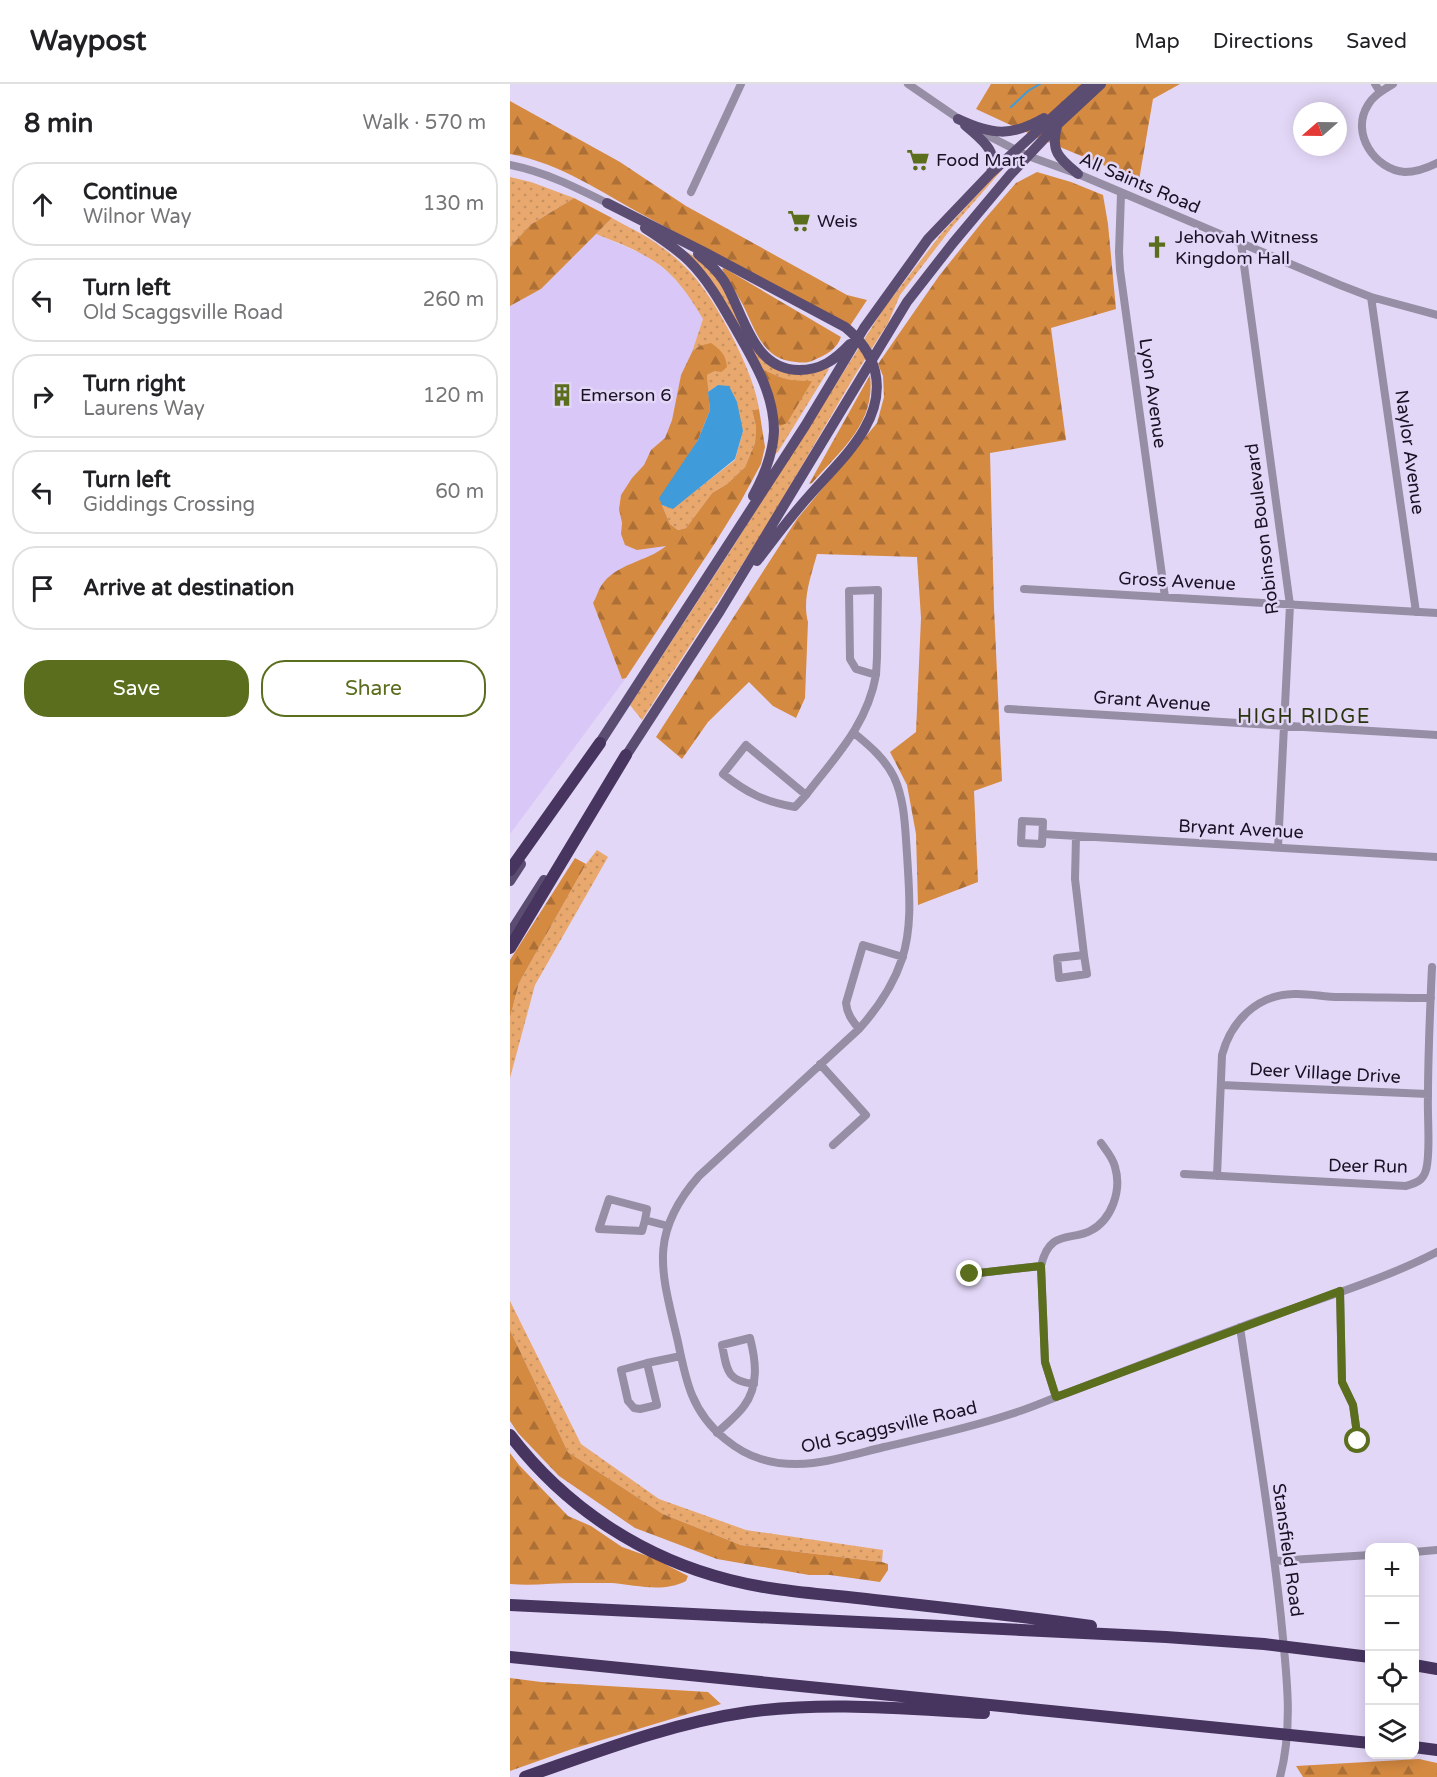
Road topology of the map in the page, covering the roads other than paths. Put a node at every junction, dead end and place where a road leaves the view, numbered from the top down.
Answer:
1 (741, 84) edge
2 (908, 84) edge
3 (1101, 84) edge
4 (1393, 84) edge
5 (1086, 87) edge
6 (1378, 88) edge
7 (958, 119) junction
8 (1058, 124) junction
9 (1015, 150) junction
10 (1028, 156) junction
11 (1437, 163) edge
12 (510, 165) edge
13 (526, 168) junction
14 (510, 171) edge
15 (991, 173) junction
16 (1078, 174) junction
17 (691, 192) dead end
18 (1121, 194) junction
19 (607, 203) junction
20 (668, 233) junction
21 (1241, 243) junction
22 (1371, 297) junction
23 (1437, 315) edge
24 (864, 328) junction
25 (1023, 589) dead end
26 (695, 597) junction
27 (1166, 597) junction
28 (1290, 605) junction
29 (720, 610) junction
30 (1416, 612) junction
31 (1437, 614) edge
32 (876, 675) junction
33 (1008, 709) dead end
34 (1284, 726) junction
35 (854, 733) junction
36 (1437, 735) edge
37 (600, 743) junction
38 (626, 755) junction
39 (806, 795) junction
40 (1043, 834) dead end
41 (1076, 836) junction
42 (1278, 848) junction
43 (1437, 857) edge
44 (510, 870) edge
45 (510, 881) edge
46 (510, 933) edge
47 (510, 948) edge
48 (1084, 955) dead end
49 (903, 957) junction
50 (1432, 967) dead end
51 (1431, 998) junction
52 (859, 1029) junction
53 (1433, 1052) edge
54 (820, 1064) junction
55 (1221, 1085) junction
56 (1428, 1094) junction
57 (1101, 1143) dead end
58 (833, 1145) dead end
59 (1184, 1174) dead end
60 (1217, 1176) junction
61 (645, 1220) junction
62 (668, 1226) junction
63 (1437, 1252) edge
64 (1041, 1266) junction
65 (970, 1274) dead end
66 (1340, 1291) junction
67 (1240, 1327) junction
68 (681, 1356) junction
69 (647, 1363) junction
70 (754, 1384) junction
71 (1056, 1397) junction
72 (717, 1432) junction
73 (510, 1435) edge
74 (1358, 1441) dead end
75 (1437, 1550) edge
76 (1419, 1552) edge
77 (1365, 1555) edge
78 (1275, 1561) junction
79 (510, 1605) edge
80 (1167, 1637) junction
81 (510, 1657) edge
82 (1365, 1657) edge
83 (1419, 1666) edge
84 (1437, 1669) edge
85 (1114, 1718) junction
86 (1365, 1742) edge
87 (1419, 1748) edge
88 (1437, 1750) edge
89 (525, 1777) edge
90 (1280, 1777) edge

1 - 17 street
2 - 7 street, All Saints Road
3 - 8 main road
4 - 6 street
5 - 7 main road
5 - 9 main road
6 - 11 street
7 - 9 street, All Saints Road
7 - 15 main road
8 - 10 main road
8 - 16 main road
9 - 10 street, All Saints Road
9 - 15 main road
10 - 16 street, All Saints Road
10 - 29 main road
12 - 13 street
13 - 14 street
13 - 19 street
15 - 24 main road
16 - 18 street, All Saints Road
18 - 21 street, All Saints Road
18 - 27 street, Lyon Avenue
19 - 20 main road
19 - 26 main road
20 - 24 main road
20 - 29 main road
21 - 22 street, All Saints Road
21 - 28 street, Robinson Boulevard
22 - 23 street, All Saints Road
22 - 30 street, Naylor Avenue
24 - 26 main road
25 - 27 street, Gross Avenue
26 - 37 main road
27 - 28 street, Gross Avenue
28 - 30 street, Gross Avenue
28 - 34 street, Robinson Boulevard
29 - 38 main road
30 - 31 street, Gross Avenue
32 - 32 street
32 - 35 street
33 - 34 street, Grant Avenue
34 - 36 street, Grant Avenue
34 - 42 street, Robinson Boulevard
35 - 39 street
35 - 49 street, Old Scaggsville Road
37 - 44 highway
37 - 45 main road
38 - 46 main road
38 - 47 highway
39 - 39 street
40 - 41 street, Bryant Avenue
41 - 42 street, Bryant Avenue
41 - 48 street
42 - 43 street, Bryant Avenue
49 - 52 street, Old Scaggsville Road
49 - 52 street
50 - 51 street, Deer Run
51 - 53 street, Deer Run
51 - 55 street
52 - 54 street, Old Scaggsville Road
53 - 56 street, Deer Run
54 - 58 street
54 - 62 street, Old Scaggsville Road
55 - 56 street, Deer Village Drive
55 - 60 street
56 - 60 street, Deer Run
57 - 64 street
59 - 60 street, Deer Run
61 - 61 street
61 - 62 street
62 - 68 street, Old Scaggsville Road
63 - 66 street, Old Scaggsville Road
64 - 65 street
64 - 71 street
66 - 67 street, Old Scaggsville Road
66 - 74 street
67 - 71 street, Old Scaggsville Road
67 - 78 street, Stansfield Road
68 - 69 street
68 - 72 street, Old Scaggsville Road
69 - 69 street
70 - 70 street
70 - 72 street
71 - 72 street, Old Scaggsville Road
73 - 80 highway
75 - 76 street
77 - 78 street
78 - 90 street, Stansfield Road
79 - 80 highway
80 - 82 highway
81 - 85 highway
83 - 84 highway
85 - 86 highway
85 - 89 highway
87 - 88 highway

